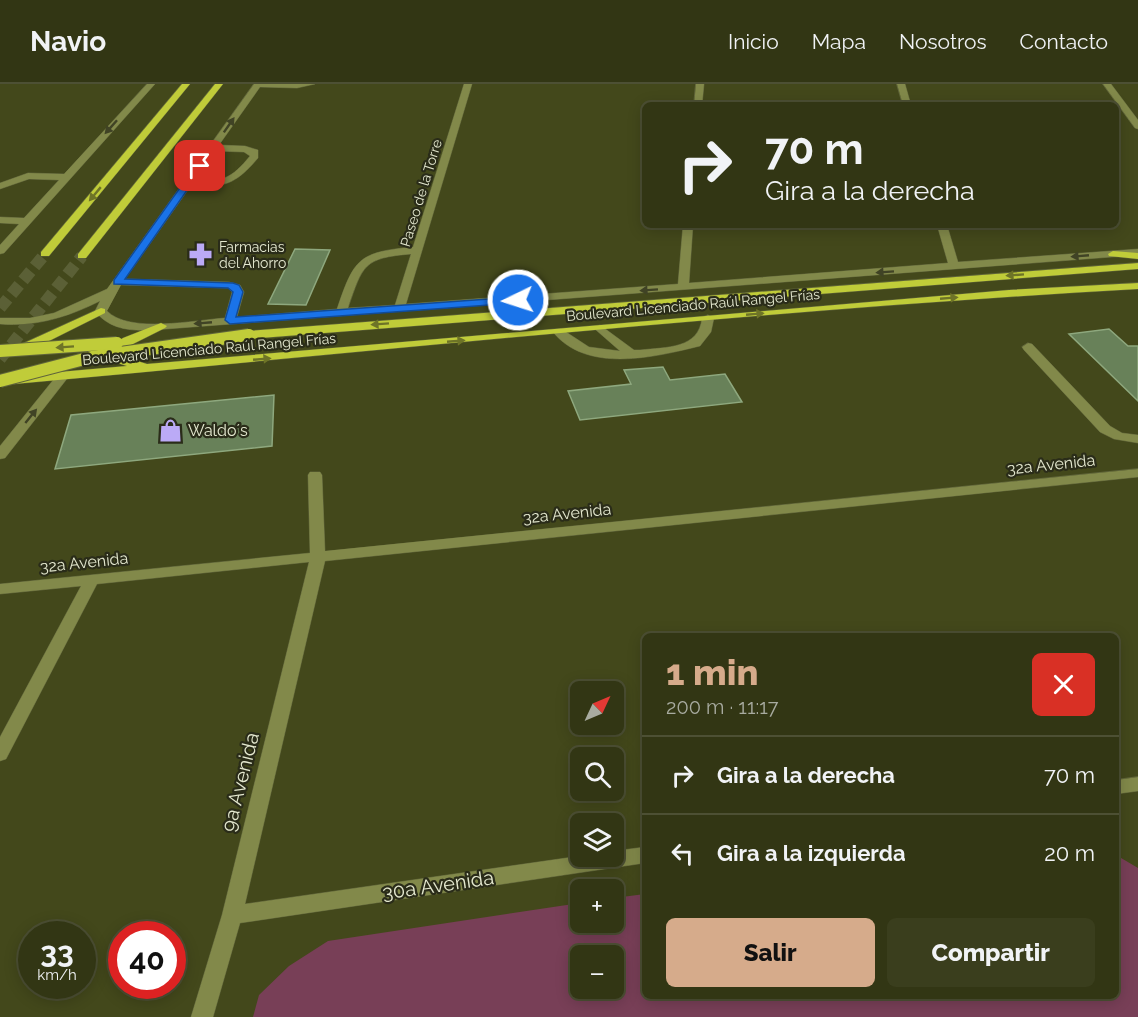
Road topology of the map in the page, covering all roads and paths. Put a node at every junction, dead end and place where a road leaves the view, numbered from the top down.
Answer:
1 (151, 84) edge
2 (186, 84) edge
3 (219, 84) edge
4 (311, 84) edge
5 (468, 84) edge
6 (700, 84) edge
7 (901, 84) edge
8 (1107, 84) edge
9 (258, 85) edge
10 (698, 102) edge
11 (906, 102) edge
12 (1138, 126) edge
13 (213, 148) junction
14 (66, 177) junction
15 (187, 184) junction
16 (0, 186) edge
17 (0, 220) edge
18 (27, 221) junction
19 (688, 228) edge
20 (943, 228) edge
21 (418, 250) junction
22 (0, 251) edge
23 (45, 254) tunnel mouth
24 (1138, 254) edge
25 (82, 256) tunnel mouth
26 (1138, 266) edge
27 (954, 267) junction
28 (115, 286) junction
29 (1138, 286) edge
30 (683, 288) junction
31 (399, 309) junction
32 (100, 311) junction
33 (341, 313) junction
34 (708, 318) junction
35 (230, 320) junction
36 (0, 321) edge
37 (161, 326) junction
38 (600, 327) junction
39 (558, 332) junction
40 (249, 334) junction
41 (1028, 347) dead end
42 (0, 351) edge
43 (630, 353) junction
44 (0, 356) edge
45 (162, 368) junction
46 (62, 377) junction
47 (0, 381) edge
48 (1138, 439) edge
49 (0, 455) edge
50 (1138, 473) edge
51 (315, 475) dead end
52 (318, 557) junction
53 (92, 579) junction
54 (0, 589) edge
55 (0, 754) edge
56 (1138, 784) edge
57 (1119, 787) edge
58 (642, 855) edge
59 (232, 915) junction
60 (201, 1017) edge

1 -> 14 street
2 -> 23 main road
3 - 25 main road
4 - 9 street
5 - 21 street, Paseo de la Torre
6 - 10 street
7 - 11 street
8 - 12 street
13 -> 9 street
13 - 15 street
13 - 15 street
14 - 16 street
14 - 18 street
15 - 28 street
17 - 18 street
18 - 22 street
19 - 30 street
20 - 27 street
21 - 31 street, Paseo de la Torre
21 - 33 street
24 -> 27 street
26 -> 40 main road, Boulevard Licenciado Raúl Rangel Frías
27 -> 30 street
28 - 32 street
28 - 35 street
28 - 36 street
34 -> 29 main road, Boulevard Licenciado Raúl Rangel Frías
30 -> 31 street
31 - 33 street
32 - 37 street
32 - 44 main road
33 - 35 street
34 - 38 main road, Boulevard Licenciado Raúl Rangel Frías
34 - 43 street
35 -> 37 street
37 - 45 main road
38 - 39 main road, Boulevard Licenciado Raúl Rangel Frías
38 - 43 street
39 - 43 street
45 -> 39 main road, Boulevard Licenciado Raúl Rangel Frías
40 -> 42 main road, Boulevard Licenciado Raúl Rangel Frías, bridge
40 - 47 main road, bridge
41 - 48 street
45 - 46 main road, Boulevard Licenciado Raúl Rangel Frías
46 - 47 main road, Boulevard Licenciado Raúl Rangel Frías
49 -> 46 street
50 - 52 street, 32a Avenida
51 - 52 street, 9a Avenida
52 - 53 street, 32a Avenida
52 - 59 street, 9a Avenida
53 - 54 street, 32a Avenida
53 - 55 street
56 - 57 street
58 - 59 street, 30a Avenida
59 - 60 street, 9a Avenida

